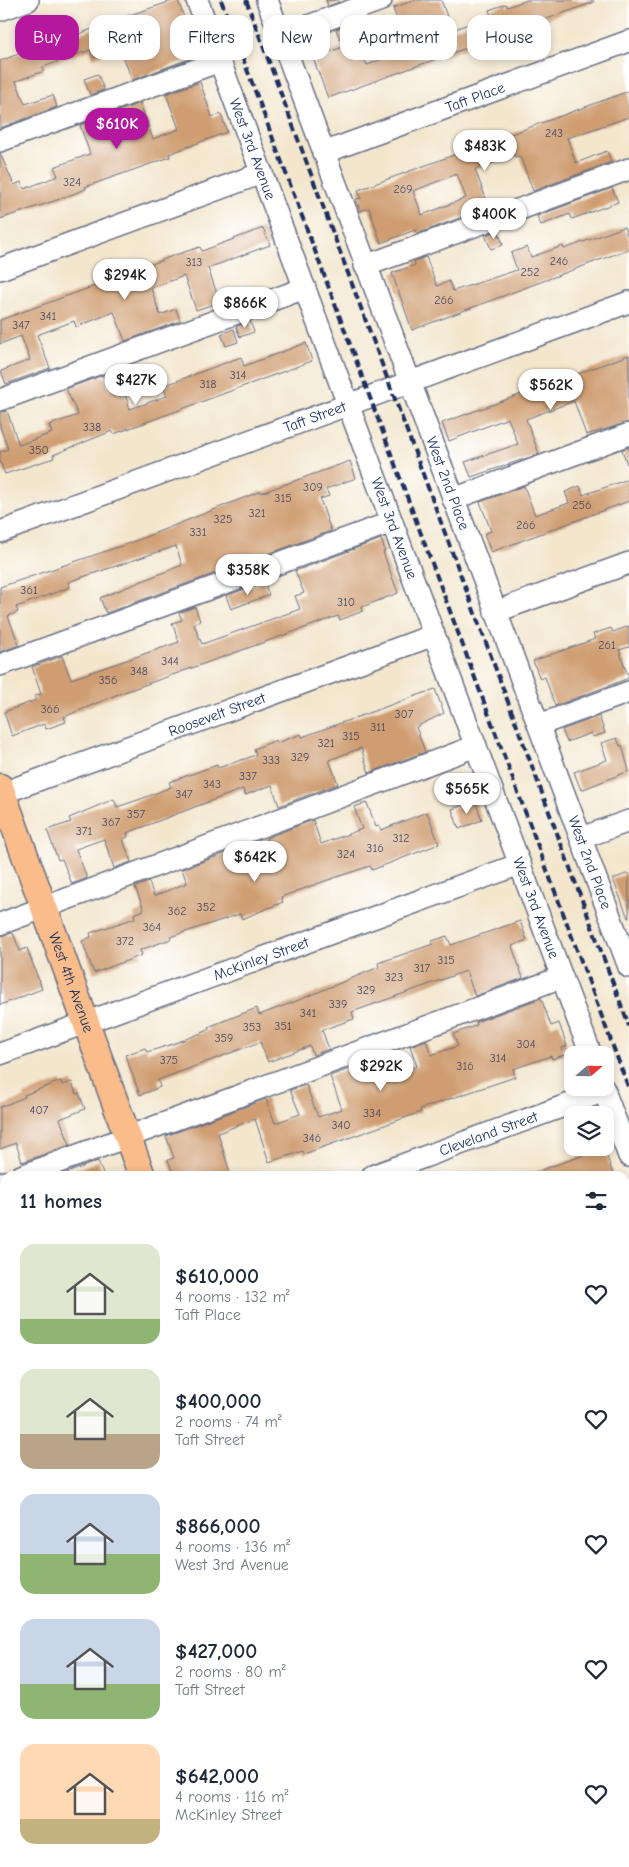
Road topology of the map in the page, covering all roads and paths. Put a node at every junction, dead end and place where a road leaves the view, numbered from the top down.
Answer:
1 (28, 0) edge
2 (197, 0) edge
3 (267, 0) edge
4 (381, 0) edge
5 (0, 10) edge
6 (203, 15) edge
7 (272, 15) edge
8 (330, 18) edge
9 (629, 41) edge
10 (220, 60) joint
11 (289, 60) edge
12 (0, 141) edge
13 (323, 153) junction
14 (629, 169) edge
15 (262, 173) junction
16 (365, 266) junction
17 (0, 269) edge
18 (305, 288) junction
19 (629, 302) edge
20 (409, 382) junction
21 (0, 400) edge
22 (348, 404) junction
23 (629, 434) edge
24 (453, 499) junction
25 (392, 522) junction
26 (0, 532) edge
27 (629, 563) edge
28 (495, 612) junction
29 (434, 635) junction
30 (0, 665) edge
31 (629, 692) edge
32 (539, 725) junction
33 (476, 746) junction
34 (1, 791) edge
35 (629, 820) edge
36 (581, 838) junction
37 (520, 864) junction
38 (44, 908) junction
39 (0, 924) edge
40 (627, 958) edge
41 (562, 977) junction
42 (86, 1022) junction
43 (589, 1046) edge
44 (0, 1054) edge
45 (585, 1096) edge
46 (607, 1096) edge
47 (127, 1136) junction
48 (629, 1156) edge
49 (34, 1171) edge
50 (140, 1171) edge
51 (385, 1171) edge

1 - 5 street
2 - 6 street, West 3rd Avenue
3 - 7 street, West 2nd Place
4 - 8 street
9 - 13 street, Taft Place
10 - 12 street
10 - 15 street, West 3rd Avenue
11 - 13 street, West 2nd Place
13 - 16 street, West 2nd Place
14 - 16 street
15 - 17 street
15 - 18 street, West 3rd Avenue
16 - 20 street, West 2nd Place
18 - 21 street
18 - 22 street, West 3rd Avenue
19 - 20 street, Taft Street
20 - 22 street, Taft Street
20 - 24 street, West 2nd Place
22 - 25 street, West 3rd Avenue
22 - 26 street, Taft Street
23 - 24 street
24 - 28 street, West 2nd Place
25 - 29 street, West 3rd Avenue
25 - 30 street
27 - 28 street
28 - 32 street, West 2nd Place
29 - 33 street, West 3rd Avenue
29 - 34 street, Roosevelt Street
31 - 32 street
32 - 36 street, West 2nd Place
33 - 37 street, West 3rd Avenue
33 - 38 street
34 - 38 main road, West 4th Avenue
35 - 36 street
36 - 40 street, West 2nd Place
37 - 41 street, West 3rd Avenue
37 - 42 street, McKinley Street
38 - 39 street
38 - 42 main road, West 4th Avenue
41 - 43 street, West 3rd Avenue
41 - 47 street
42 - 44 street, McKinley Street
42 - 47 main road, West 4th Avenue
45 - 51 street, Cleveland Street
46 - 48 street
47 - 49 street
47 - 50 main road, West 4th Avenue

